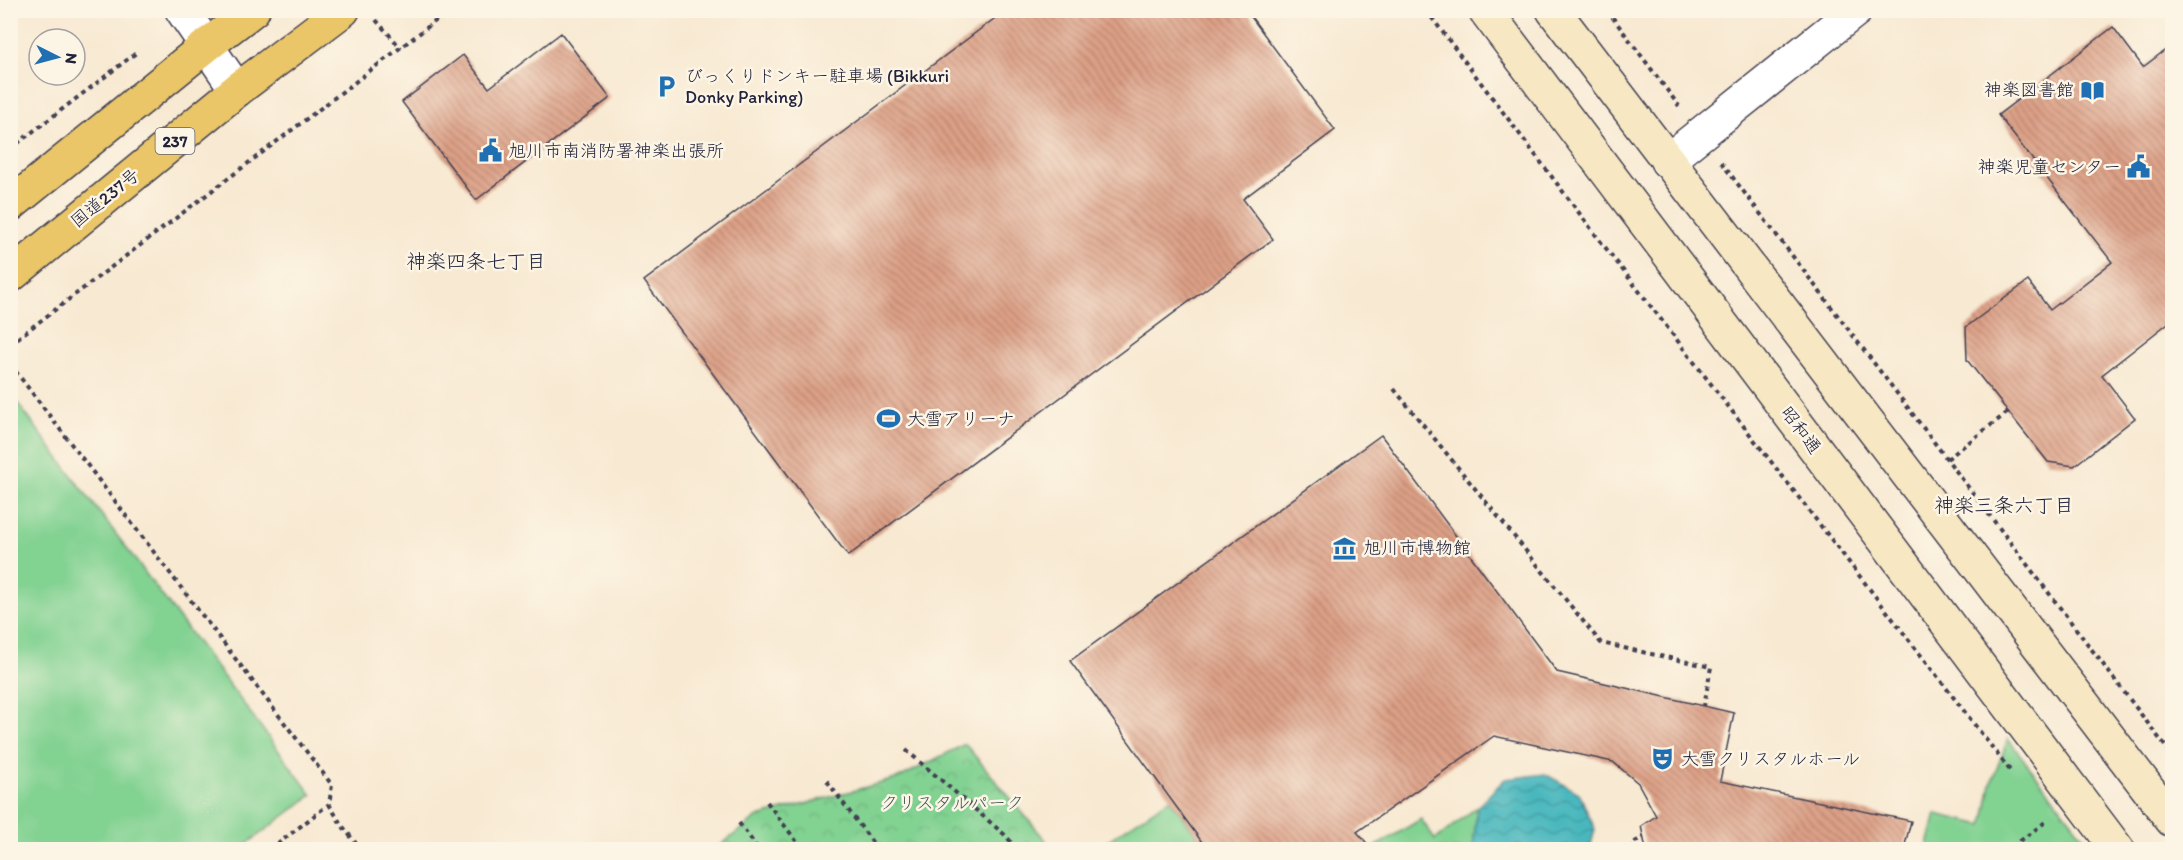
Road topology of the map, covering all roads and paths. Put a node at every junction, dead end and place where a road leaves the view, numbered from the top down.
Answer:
1 (182, 10) edge
2 (253, 10) edge
3 (343, 10) edge
4 (450, 10) edge
5 (1426, 10) edge
6 (1485, 10) edge
7 (1553, 10) edge
8 (1607, 10) edge
9 (1856, 10) edge
10 (375, 18) dead end
11 (206, 46) junction
12 (400, 48) junction
13 (140, 51) dead end
14 (237, 90) junction
15 (1700, 134) junction
16 (10, 149) edge
17 (1667, 160) junction
18 (10, 205) edge
19 (10, 276) edge
20 (10, 344) edge
21 (10, 364) edge
22 (1394, 389) dead end
23 (2008, 412) dead end
24 (1947, 459) junction
25 (1704, 706) dead end
26 (906, 750) dead end
27 (2172, 755) edge
28 (2012, 773) dead end
29 (827, 781) dead end
30 (766, 802) dead end
31 (329, 804) junction
32 (2041, 811) dead end
33 (2048, 820) junction
34 (2172, 820) edge
35 (739, 823) dead end
36 (2054, 828) dead end
37 (1643, 837) dead end
38 (270, 849) edge
39 (361, 849) edge
40 (759, 849) edge
41 (803, 849) edge
42 (878, 849) edge
43 (1018, 849) edge
44 (1631, 849) edge
45 (2019, 849) edge
46 (2118, 849) edge

1 - 11 street
2 - 11 highway
3 - 14 highway, 国道237号 / 237
4 - 12 path
5 - 28 path
6 - 46 street, 昭和通
7 - 17 street
8 - 15 path
9 - 15 street
10 - 12 path
11 - 14 street
11 - 18 highway
12 - 20 path
13 - 16 path
14 - 19 highway, 国道237号 / 237
15 - 17 street
15 - 24 path
17 - 34 street
21 - 31 path
22 - 25 path
23 - 24 path
24 - 27 path
26 - 43 path
29 - 42 path
30 - 41 path
31 - 38 path
31 - 39 path
32 - 33 path
33 - 36 path
33 - 45 path
35 - 40 path
37 - 44 path

